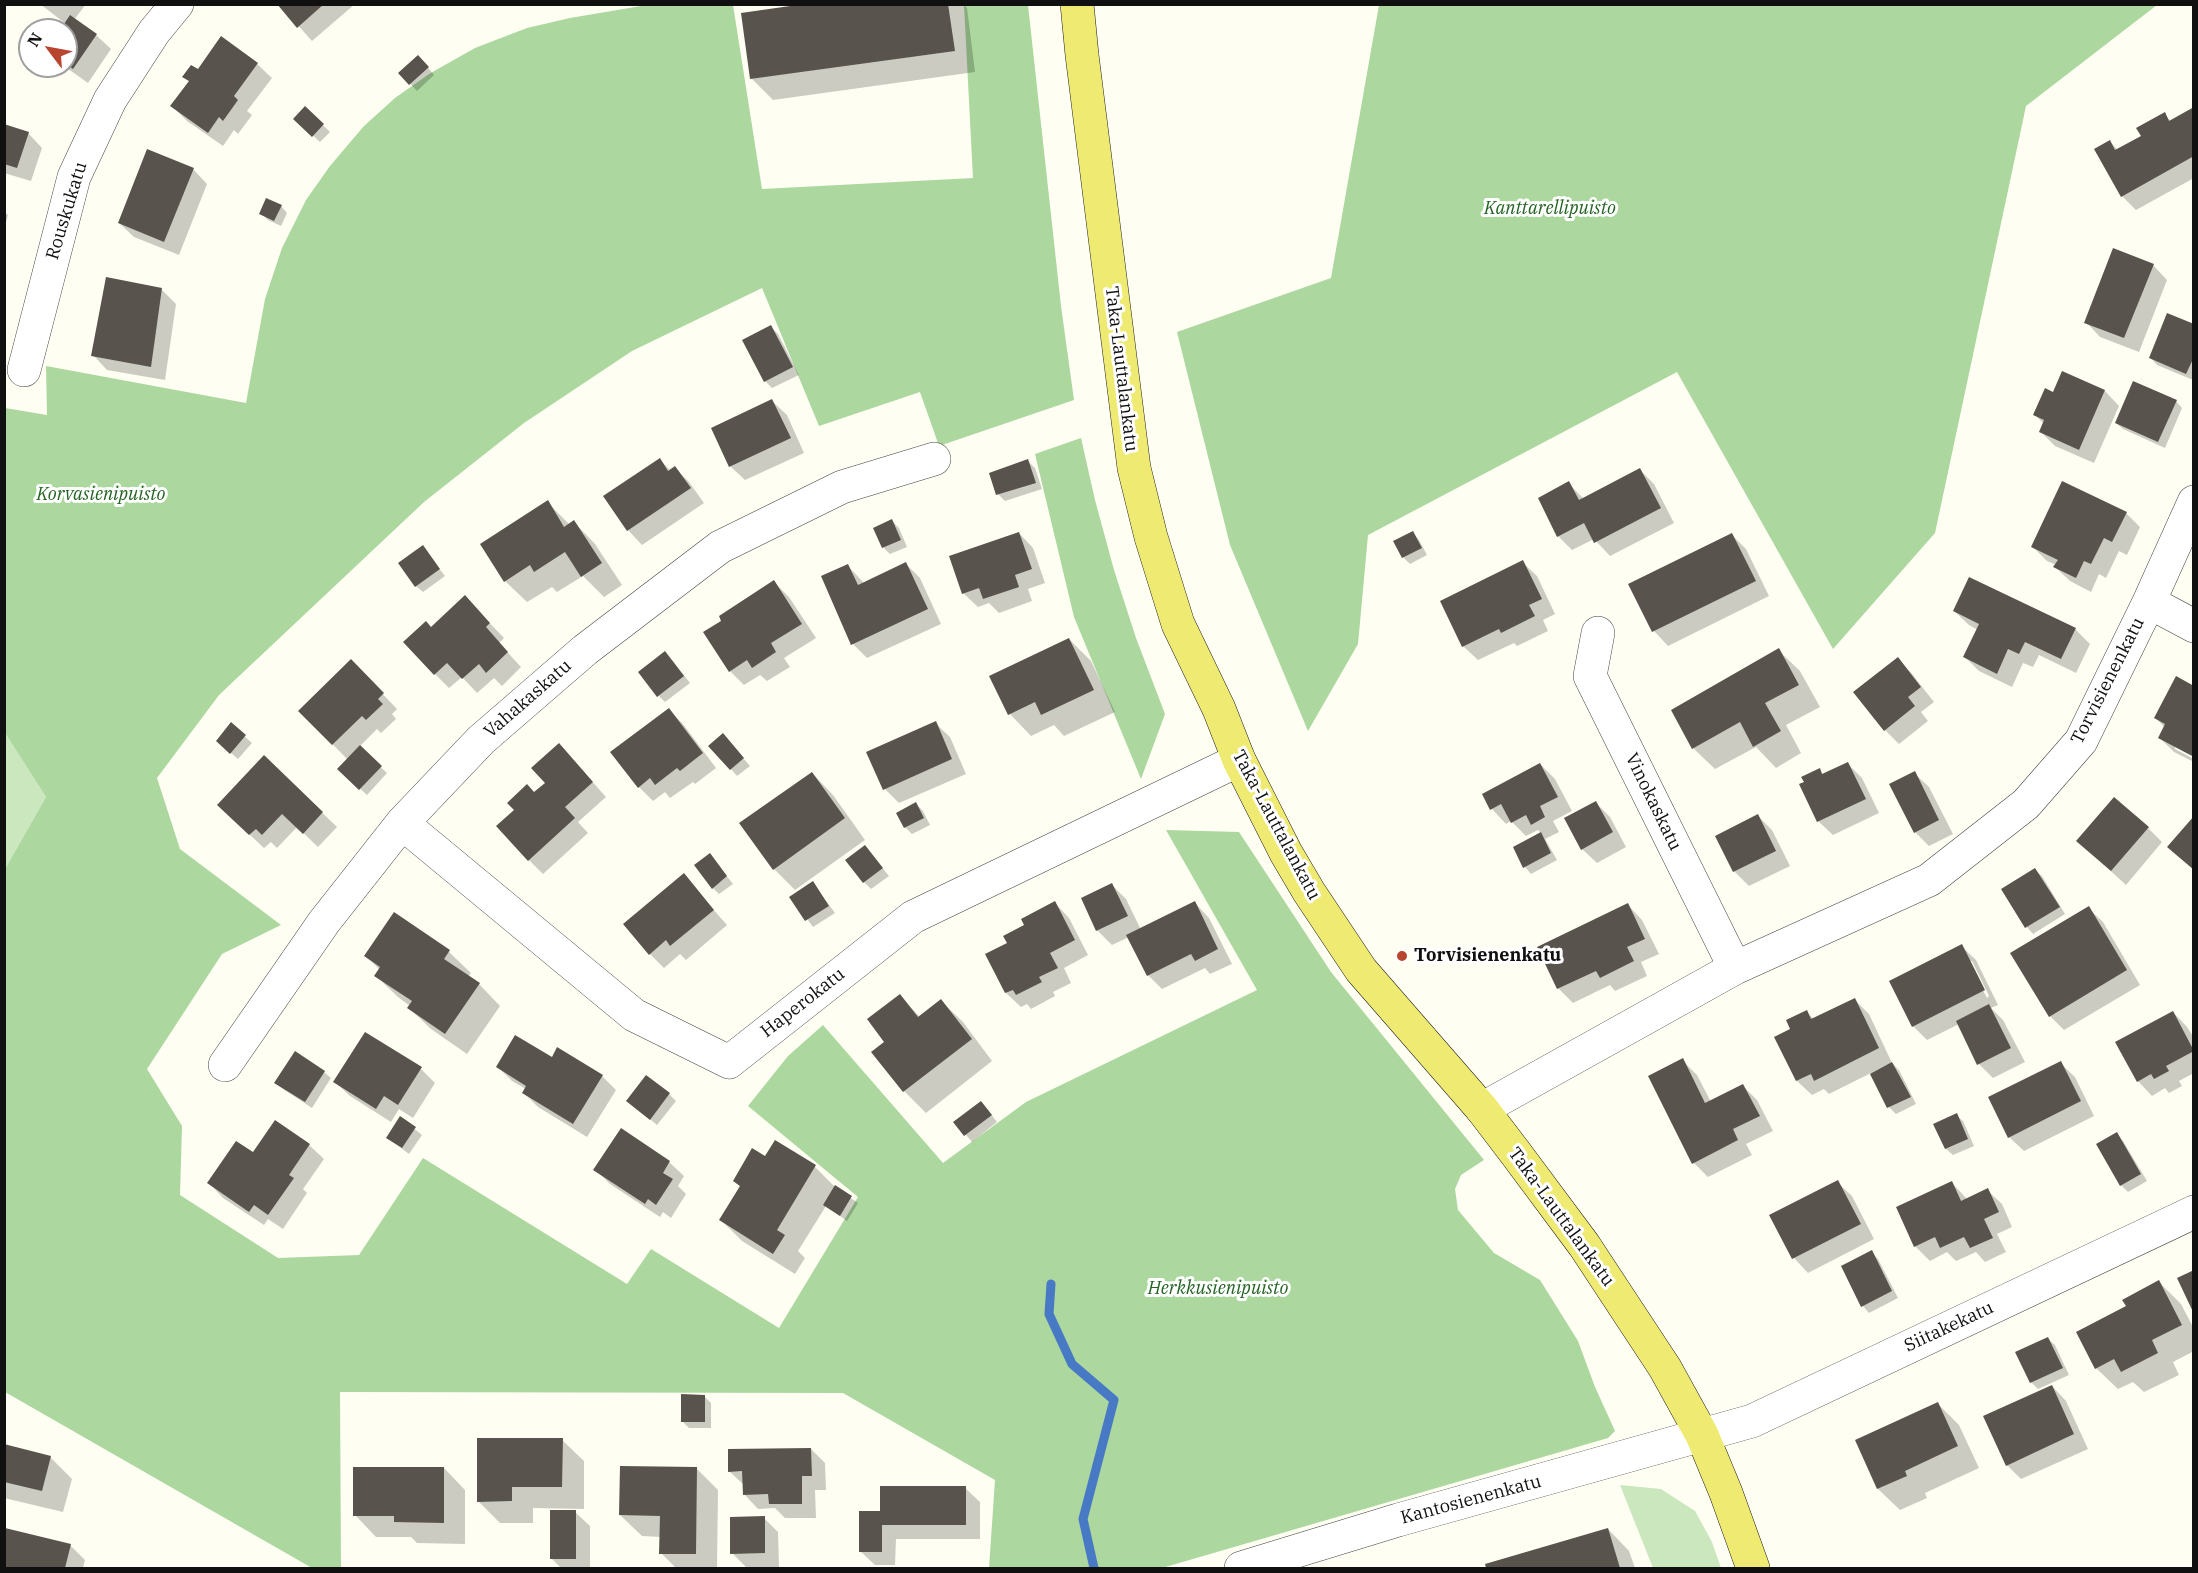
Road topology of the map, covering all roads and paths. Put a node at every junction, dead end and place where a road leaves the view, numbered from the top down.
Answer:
1 (177, 4) edge
2 (1077, 4) edge
3 (24, 370) dead end
4 (934, 459) dead end
5 (2193, 502) edge
6 (2149, 602) junction
7 (2193, 626) edge
8 (1598, 633) dead end
9 (1239, 760) junction
10 (402, 823) junction
11 (1735, 968) junction
12 (225, 1065) dead end
13 (1482, 1109) junction
14 (2193, 1212) edge
15 (1702, 1435) junction
16 (1242, 1569) edge
17 (1753, 1569) edge

1 - 3 street, Rouskukatu
2 - 9 main road, Taka-Lauttalankatu
4 - 10 street, Vahakaskatu
5 - 6 street, Torvisienenkatu
6 - 7 street
6 - 11 street, Torvisienenkatu
8 - 11 street, Vinokaskatu
9 - 10 street, Haperokatu
9 - 13 main road, Taka-Lauttalankatu
10 - 12 street, Vahakaskatu
11 - 13 street, Torvisienenkatu
13 - 15 main road, Taka-Lauttalankatu
14 - 15 street, Siitakekatu
15 - 16 street, Kantosienenkatu
15 - 17 main road, Taka-Lauttalankatu

